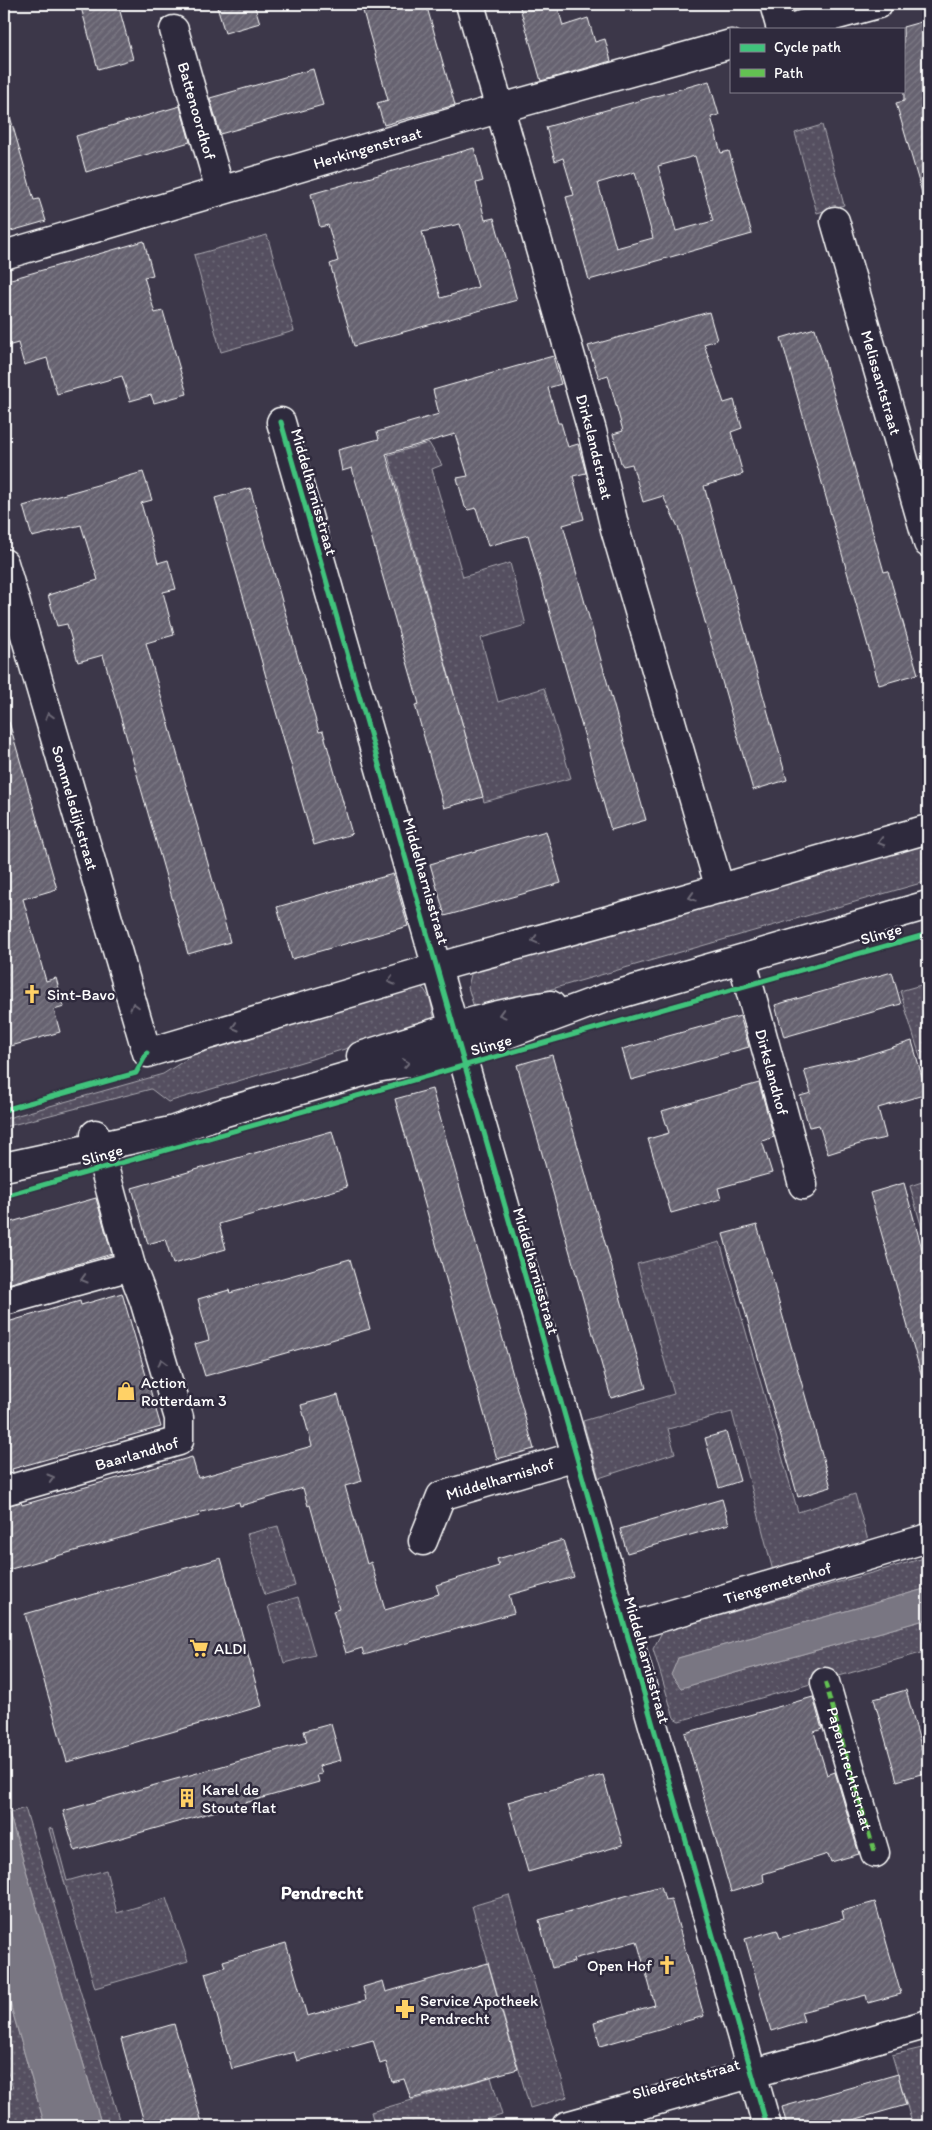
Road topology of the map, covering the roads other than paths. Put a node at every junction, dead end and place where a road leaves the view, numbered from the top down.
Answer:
1 (470, 4) edge
2 (774, 4) edge
3 (878, 4) edge
4 (781, 28) edge
5 (790, 28) edge
6 (174, 30) dead end
7 (730, 44) edge
8 (502, 108) junction
9 (220, 190) junction
10 (835, 221) dead end
11 (4, 255) edge
12 (281, 422) dead end
13 (928, 543) edge
14 (4, 563) edge
15 (928, 829) edge
16 (720, 889) junction
17 (928, 905) edge
18 (742, 960) junction
19 (438, 967) junction
20 (457, 1038) junction
21 (97, 1140) junction
22 (4, 1152) edge
23 (4, 1167) edge
24 (803, 1185) dead end
25 (130, 1266) junction
26 (4, 1301) edge
27 (576, 1456) junction
28 (4, 1491) edge
29 (928, 1538) edge
30 (423, 1541) dead end
31 (625, 1628) junction
32 (825, 1682) dead end
33 (875, 1853) dead end
34 (928, 2024) edge
35 (752, 2074) junction
36 (566, 2126) edge
37 (767, 2126) edge

1 - 8 street, Dirkslandstraat
2 - 4 street
3 - 5 street
6 - 9 street, Battenoordhof
7 - 8 street, Herkingenstraat
8 - 9 street, Herkingenstraat
8 - 16 street, Dirkslandstraat
9 - 11 street, Herkingenstraat
10 - 13 street, Melissantstraat
12 - 19 street, Middelharnisstraat
19 -> 14 street, Sommelsdijkstraat
15 -> 16 street
16 -> 19 street
17 - 18 street, Slinge
18 - 20 street, Slinge
18 - 24 street, Dirkslandhof
19 - 20 street, Middelharnisstraat
20 - 21 street, Slinge
20 - 27 street, Middelharnisstraat
21 - 22 street, Slinge
21 - 23 street, Slinge
21 - 25 street, Baarlandhof
25 -> 26 street
28 -> 25 street, Baarlandhof
27 - 30 street, Middelharnishof
27 - 31 street, Middelharnisstraat
29 - 31 street, Tiengemetenhof
31 - 35 street, Middelharnisstraat
32 - 33 street, Papendrechtstraat
34 - 35 street, Sliedrechtstraat
35 - 36 street, Sliedrechtstraat
35 - 37 street, Middelharnisstraat

